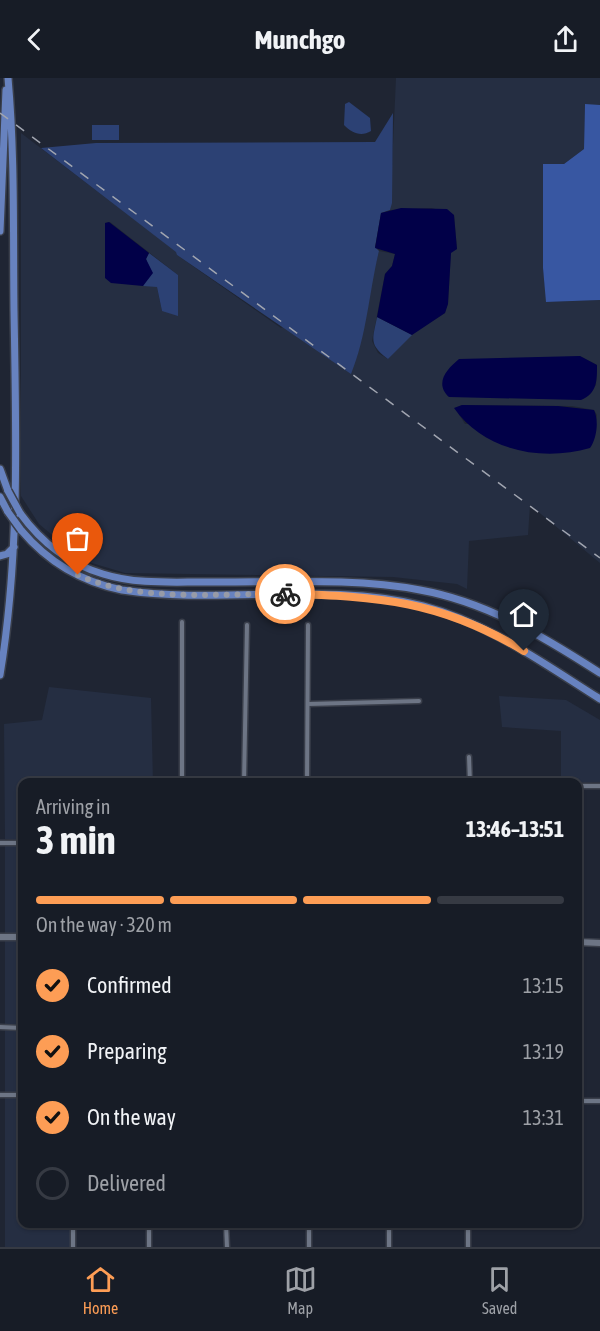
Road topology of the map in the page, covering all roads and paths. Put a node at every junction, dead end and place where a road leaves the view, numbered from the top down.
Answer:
1 (7, 78) edge
2 (0, 231) edge
3 (0, 469) edge
4 (0, 497) edge
5 (14, 547) junction
6 (0, 556) edge
7 (182, 622) dead end
8 (247, 625) dead end
9 (308, 625) dead end
10 (598, 670) edge
11 (0, 675) edge
12 (600, 699) edge
13 (419, 701) dead end
14 (308, 704) junction
15 (469, 757) dead end
16 (182, 778) edge
17 (244, 778) edge
18 (308, 778) edge
19 (470, 778) edge
20 (582, 786) edge
21 (600, 786) edge
22 (0, 843) edge
23 (18, 843) edge
24 (0, 937) edge
25 (18, 937) edge
26 (582, 942) edge
27 (600, 943) edge
28 (0, 1027) edge
29 (18, 1028) edge
30 (0, 1095) edge
31 (18, 1095) edge
32 (582, 1101) edge
33 (600, 1101) edge
34 (73, 1228) edge
35 (149, 1228) edge
36 (226, 1228) edge
37 (309, 1228) edge
38 (389, 1228) edge
39 (468, 1228) edge
40 (74, 1247) edge
41 (149, 1247) edge
42 (226, 1247) edge
43 (309, 1247) edge
44 (389, 1247) edge
45 (468, 1247) edge

1 - 2 main road
1 - 5 main road
3 - 10 main road, bridge
4 - 12 main road, bridge
5 - 6 main road
5 - 11 main road
7 - 16 street
8 - 17 street
9 - 14 street
13 - 14 street
14 - 18 street
15 - 19 street
20 - 21 street
22 - 23 street
24 - 25 street
26 - 27 street
28 - 29 street
30 - 31 street
32 - 33 street
34 - 40 street
35 - 41 street
36 - 42 street
37 - 43 street
38 - 44 street
39 - 45 street

